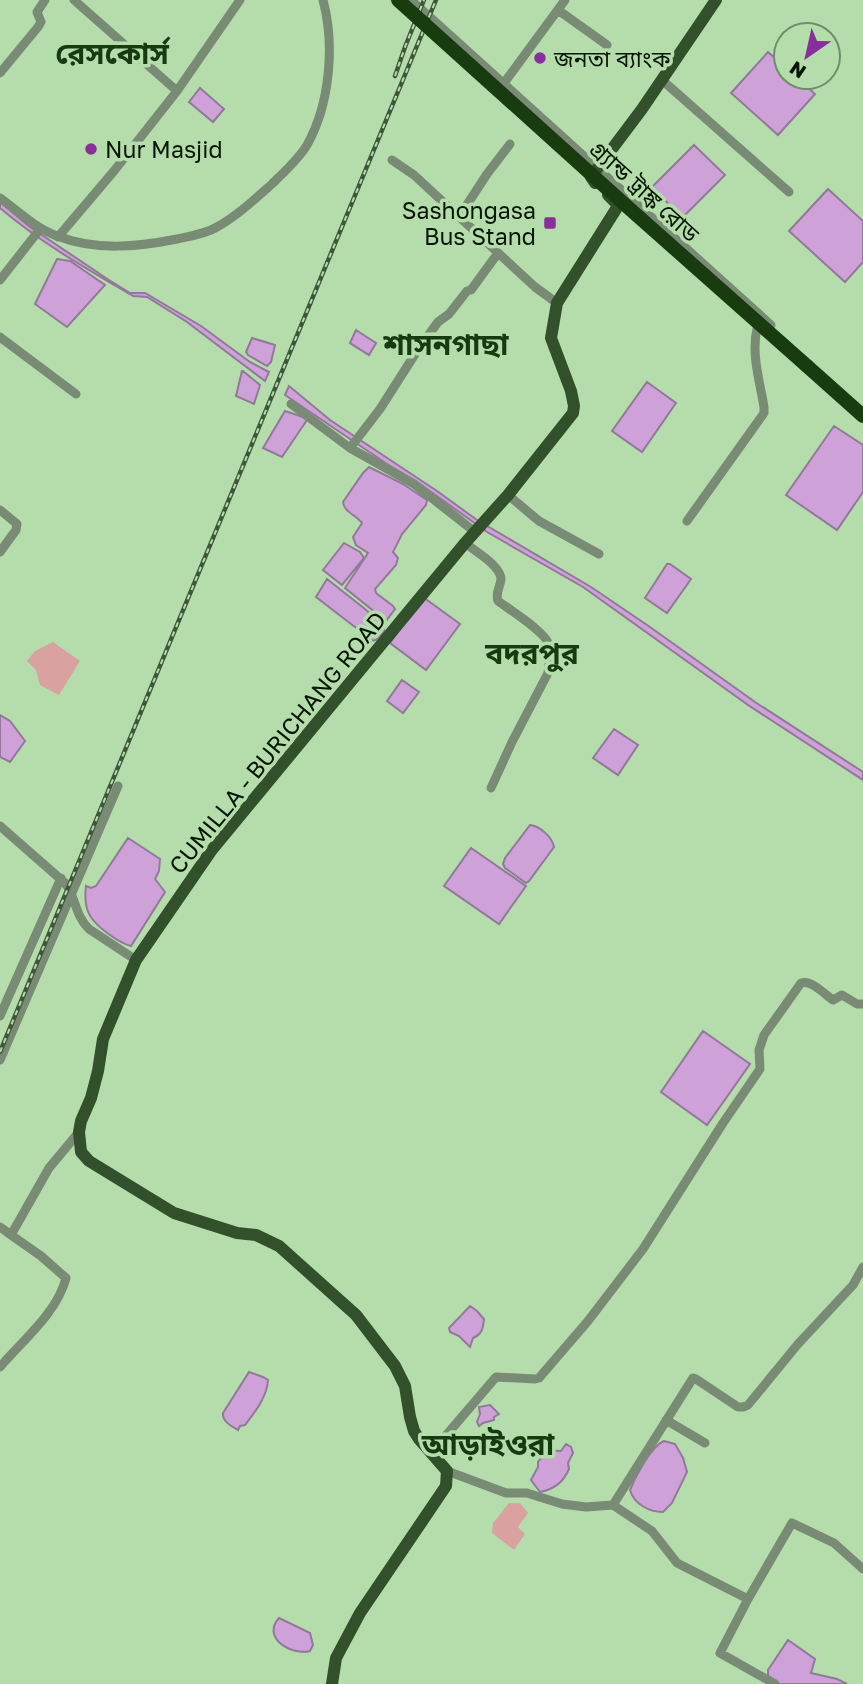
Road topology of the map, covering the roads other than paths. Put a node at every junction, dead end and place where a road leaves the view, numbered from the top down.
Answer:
1 (45, 0) edge
2 (74, 0) edge
3 (240, 0) edge
4 (323, 0) edge
5 (390, 0) edge
6 (398, 0) edge
7 (411, 0) edge
8 (565, 0) edge
9 (716, 0) edge
10 (558, 10) junction
11 (607, 45) dead end
12 (0, 73) edge
13 (662, 80) junction
14 (504, 83) junction
15 (177, 91) junction
16 (510, 144) dead end
17 (392, 160) dead end
18 (597, 168) junction
19 (789, 192) dead end
20 (0, 198) edge
21 (618, 206) junction
22 (459, 217) junction
23 (40, 229) junction
24 (58, 237) junction
25 (498, 253) junction
26 (0, 280) edge
27 (557, 303) junction
28 (757, 329) junction
29 (0, 337) edge
30 (76, 394) dead end
31 (843, 398) junction
32 (291, 404) dead end
33 (863, 416) edge
34 (352, 445) junction
35 (508, 495) junction
36 (0, 510) edge
37 (687, 521) dead end
38 (475, 532) junction
39 (465, 543) junction
40 (0, 552) edge
41 (599, 554) dead end
42 (118, 786) dead end
43 (491, 789) dead end
44 (0, 826) edge
45 (61, 878) junction
46 (71, 892) junction
47 (136, 960) junction
48 (863, 1004) edge
49 (0, 1016) edge
50 (0, 1060) edge
51 (79, 1132) junction
52 (0, 1227) edge
53 (11, 1235) junction
54 (863, 1267) edge
55 (0, 1367) edge
56 (666, 1420) junction
57 (705, 1443) dead end
58 (431, 1453) junction
59 (447, 1471) junction
60 (613, 1505) junction
61 (863, 1569) edge
62 (747, 1599) junction
63 (332, 1684) edge
64 (775, 1684) edge

1 - 12 street
2 - 15 street
3 - 15 street
4 - 24 street
5 - 21 street
6 - 31 highway, গ্র্যান্ড ট্রাঙ্ক রোড, bridge
7 - 14 street
8 - 10 street
9 - 13 main road
10 - 11 street
10 - 14 street
13 - 18 main road
13 - 19 street
14 - 18 street
15 - 24 street
16 - 22 street
17 - 22 street
18 - 21 main road
18 - 31 street
20 - 23 street
21 - 27 main road, CUMILLA - BURICHANG ROAD
21 - 28 street
22 - 25 street
23 - 24 street
23 - 26 street
25 - 27 street
25 - 34 street
27 - 35 main road, CUMILLA - BURICHANG ROAD
28 - 31 street
28 - 37 street
29 - 30 street
31 - 33 highway, গ্র্যান্ড ট্রাঙ্ক রোড
32 - 34 street
34 - 38 street
35 - 38 main road, CUMILLA - BURICHANG ROAD
35 - 41 street
36 - 40 street
38 - 39 main road, CUMILLA - BURICHANG ROAD
39 - 43 street
39 - 47 main road, CUMILLA - BURICHANG ROAD
42 - 46 street
44 - 45 street
45 - 46 street
45 - 49 street
46 - 47 street
46 - 50 street
47 - 51 main road, CUMILLA - BURICHANG ROAD
48 - 58 street
51 - 53 street
51 - 58 main road
52 - 53 street
53 - 55 street
54 - 56 street
56 - 57 street
56 - 60 street
58 - 59 main road
59 - 60 street
59 - 63 main road
60 - 62 street
61 - 62 street
62 - 64 street

